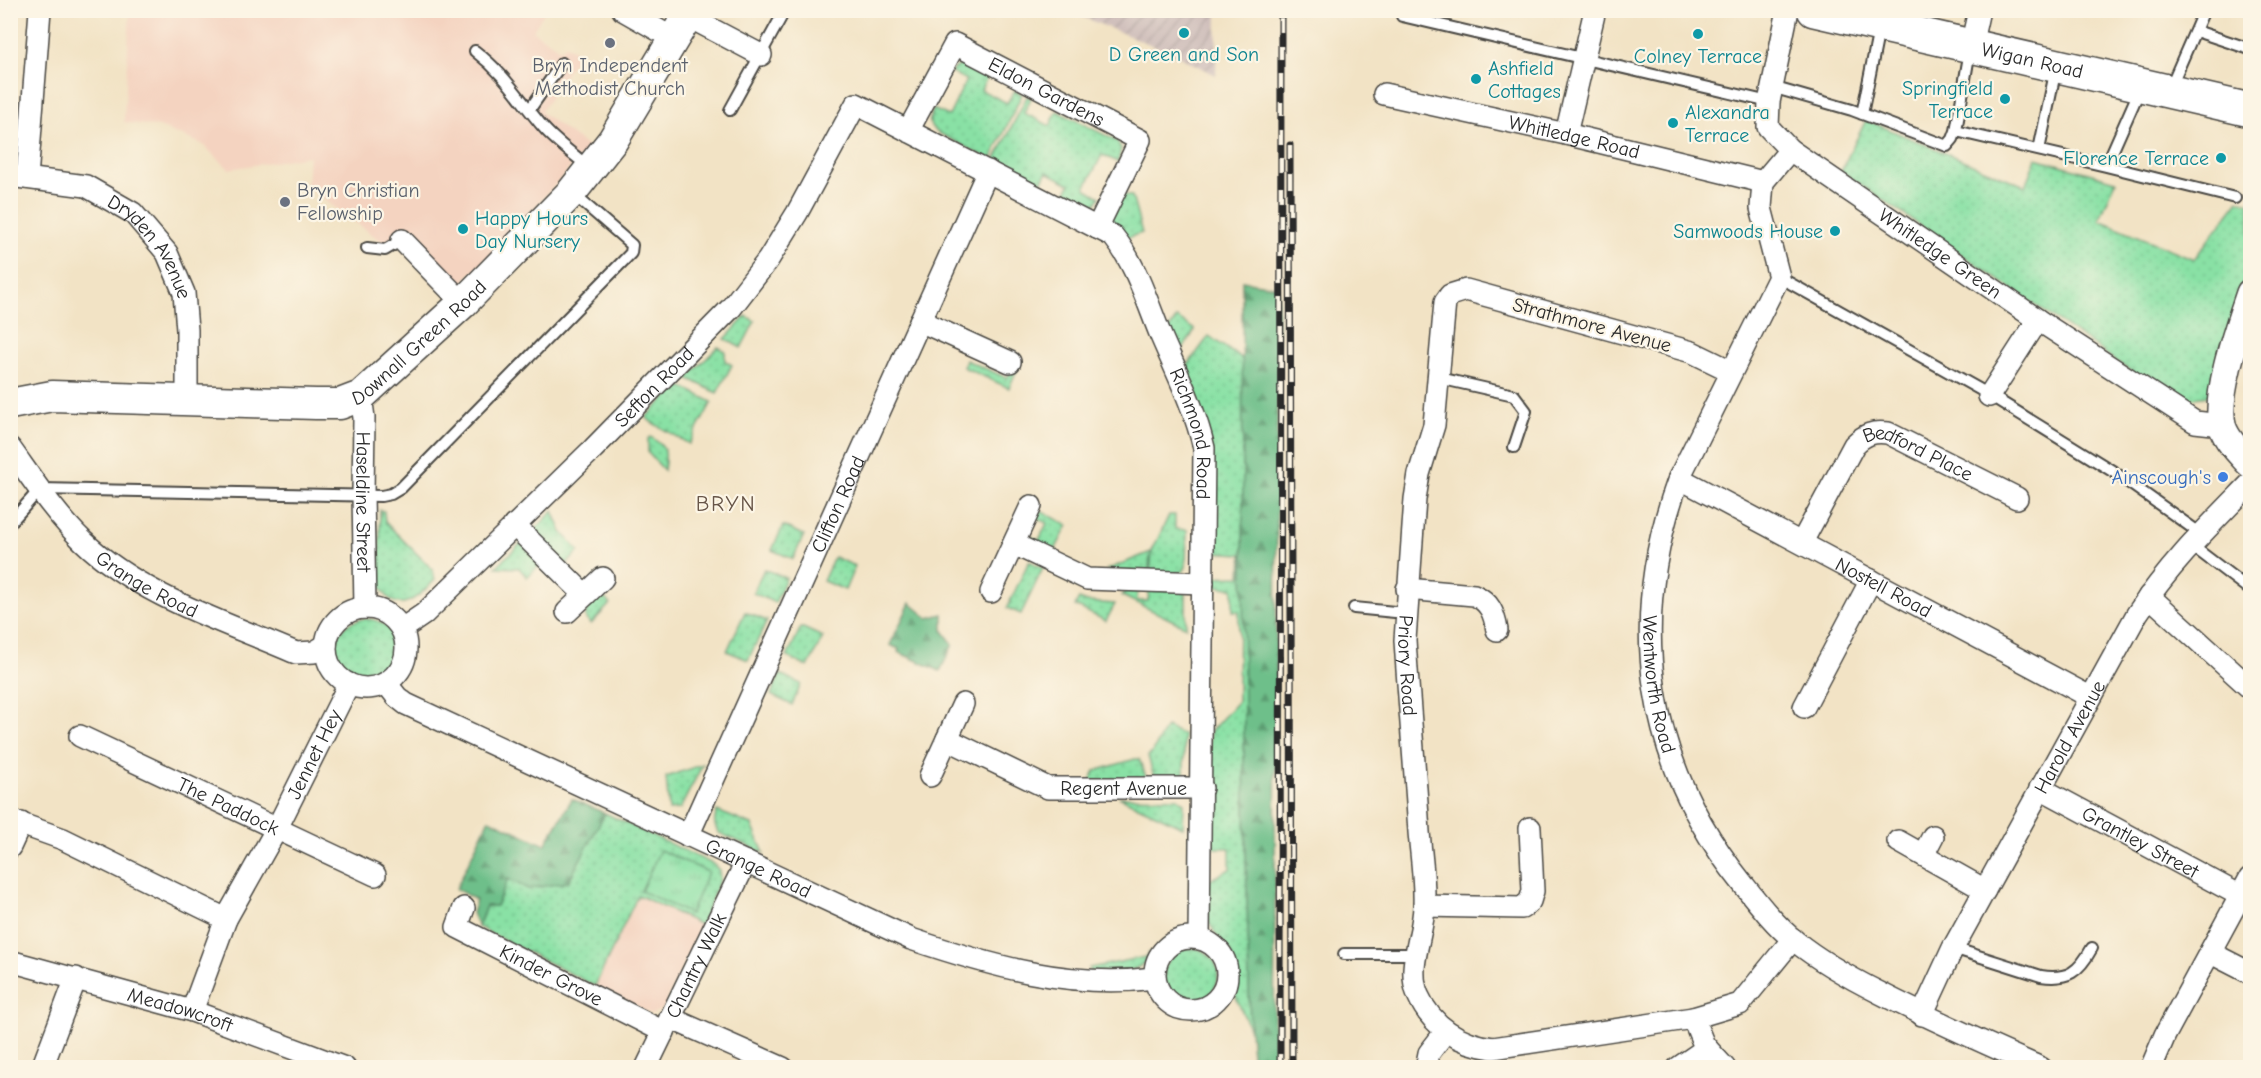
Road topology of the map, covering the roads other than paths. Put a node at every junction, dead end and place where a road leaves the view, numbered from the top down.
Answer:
1 (40, 10) edge
2 (623, 10) edge
3 (785, 10) edge
4 (1595, 10) edge
5 (1788, 10) edge
6 (1814, 10) edge
7 (1979, 10) edge
8 (2204, 10) edge
9 (1402, 16) dead end
10 (684, 22) edge
11 (1880, 26) junction
12 (2196, 31) junction
13 (1971, 46) junction
14 (2250, 49) edge
15 (475, 51) dead end
16 (761, 55) junction
17 (1585, 57) junction
18 (562, 63) dead end
19 (2057, 65) junction
20 (2155, 88) junction
21 (1384, 94) dead end
22 (1770, 94) junction
23 (856, 104) joint
24 (531, 109) junction
25 (730, 110) dead end
26 (2250, 110) edge
27 (1862, 114) junction
28 (908, 130) junction
29 (1956, 131) junction
30 (1566, 134) junction
31 (1790, 150) junction
32 (2038, 150) junction
33 (2106, 166) junction
34 (591, 169) junction
35 (988, 171) junction
36 (19, 177) edge
37 (1763, 182) junction
38 (572, 193) junction
39 (2235, 198) dead end
40 (1096, 228) junction
41 (402, 240) joint
42 (368, 248) dead end
43 (1779, 277) junction
44 (2250, 293) edge
45 (1450, 295) joint
46 (464, 303) junction
47 (2038, 320) junction
48 (920, 321) junction
49 (1010, 362) dead end
50 (1731, 371) junction
51 (1439, 378) junction
52 (361, 396) junction
53 (1989, 396) junction
54 (187, 401) junction
55 (10, 404) edge
56 (2222, 425) junction
57 (1514, 447) dead end
58 (10, 448) edge
59 (2250, 464) edge
60 (1679, 478) junction
61 (2250, 484) edge
62 (40, 489) junction
63 (363, 494) junction
64 (2017, 498) dead end
65 (1032, 506) dead end
66 (10, 523) edge
67 (514, 525) junction
68 (2196, 539) junction
69 (1802, 542) junction
70 (1014, 544) junction
71 (603, 578) dead end
72 (1871, 580) junction
73 (1203, 583) junction
74 (1407, 589) junction
75 (2250, 590) edge
76 (991, 592) dead end
77 (585, 596) junction
78 (2149, 596) junction
79 (365, 608) junction
80 (1354, 608) dead end
81 (567, 612) dead end
82 (1405, 613) junction
83 (402, 629) junction
84 (1497, 630) dead end
85 (326, 645) junction
86 (386, 683) junction
87 (349, 684) junction
88 (2250, 688) edge
89 (2090, 697) junction
90 (963, 704) dead end
91 (1804, 707) dead end
92 (80, 736) dead end
93 (947, 739) junction
94 (930, 776) dead end
95 (1202, 788) junction
96 (2040, 788) junction
97 (16, 822) edge
98 (1530, 828) dead end
99 (276, 830) junction
100 (688, 836) junction
101 (1934, 836) dead end
102 (1898, 841) dead end
103 (10, 847) edge
104 (1923, 855) junction
105 (746, 862) junction
106 (375, 875) dead end
107 (2246, 887) edge
108 (1985, 890) junction
109 (1424, 906) junction
110 (464, 908) dead end
111 (226, 919) junction
112 (1199, 938) junction
113 (1793, 939) junction
114 (1953, 948) junction
115 (2092, 948) dead end
116 (2211, 953) junction
117 (1344, 954) dead end
118 (1416, 954) junction
119 (10, 961) edge
120 (2250, 973) edge
121 (76, 978) junction
122 (1155, 978) junction
123 (192, 1011) junction
124 (1922, 1015) junction
125 (1693, 1018) junction
126 (667, 1025) junction
127 (1446, 1031) junction
128 (1707, 1048) junction
129 (42, 1068) edge
130 (345, 1068) edge
131 (646, 1068) edge
132 (783, 1068) edge
133 (1426, 1068) edge
134 (1678, 1068) edge
135 (1725, 1068) edge
136 (2041, 1068) edge
137 (2151, 1068) edge

1 - 36 street
2 - 10 street
3 - 16 lane
4 - 17 street
5 - 22 street, Whitledge Green
6 - 11 main road, Wigan Road
7 - 13 street
8 - 12 lane
9 - 17 lane
10 - 16 street
10 - 34 main road, Downall Green Road
11 - 13 main road, Wigan Road
11 - 27 lane
12 - 14 lane
12 - 20 lane
13 - 19 main road, Wigan Road
13 - 29 lane
15 - 24 lane
16 - 25 lane
17 - 22 lane
17 - 30 street
18 - 24 lane
19 - 20 main road, Wigan Road
19 - 32 lane
20 - 26 main road, Wigan Road
20 - 33 lane
21 - 30 street, Whitledge Road
22 - 27 lane
22 - 31 street, Whitledge Green
23 - 28 street, Richmond Road
23 - 67 street, Sefton Road
24 - 34 lane
27 - 29 lane
28 - 35 street, Richmond Road
28 - 40 street, Eldon Gardens
29 - 32 lane
30 - 37 street, Whitledge Road
31 - 37 street
31 - 47 street, Whitledge Green
32 - 33 lane
33 - 39 lane
34 - 38 main road, Downall Green Road
35 - 40 street, Richmond Road
35 - 48 street, Clifton Road
36 - 54 street, Dryden Avenue
37 - 43 street
38 - 46 main road, Downall Green Road
38 - 63 lane
40 - 73 street, Richmond Road
41 - 42 lane
41 - 46 street
43 - 50 street, Wentworth Road
43 - 53 lane
44 - 56 street
45 - 50 street, Strathmore Avenue
45 - 51 street, Priory Road
46 - 52 main road, Downall Green Road
47 - 53 street
47 - 56 street, Whitledge Green
48 - 49 street
48 - 100 street, Clifton Road
50 - 60 street, Wentworth Road
51 - 57 lane
51 - 74 street, Priory Road
52 - 54 main road, Downall Green Road
52 - 63 street, Haseldine Street
53 - 68 lane
54 - 55 main road, Downall Green Road
56 - 59 street
58 - 62 street, Grange Road
60 - 69 street, Nostell Road
60 - 113 street, Wentworth Road
61 - 68 street, Harold Avenue
62 - 63 lane
62 - 66 lane
62 - 85 street, Grange Road
63 - 79 street, Haseldine Street
64 - 69 street, Bedford Place
65 - 70 street
67 - 77 street
67 - 83 street, Sefton Road
68 - 75 lane
68 - 78 street, Harold Avenue
69 - 72 street, Nostell Road
70 - 73 street
70 - 76 street
71 - 77 street
72 - 89 street, Nostell Road
72 - 91 street
73 - 95 street, Richmond Road
74 - 82 street, Priory Road
74 - 84 street
77 - 81 street
78 - 88 street
78 - 89 street, Harold Avenue
79 - 83 street
79 - 85 street
80 - 82 lane
82 - 109 street, Priory Road
83 - 86 street
85 - 87 street
86 - 87 street
86 - 100 street, Grange Road
87 - 99 street, Jennet Hey
89 - 96 street, Harold Avenue
90 - 93 street
92 - 99 street, The Paddock
93 - 94 street
93 - 95 street, Regent Avenue
95 - 112 street, Richmond Road
96 - 107 street, Grantley Street
96 - 108 street, Harold Avenue
97 - 103 street
97 - 111 street
98 - 109 street
99 - 106 street, The Paddock
99 - 111 street, Jennet Hey
100 - 105 street, Grange Road
101 - 104 street
102 - 104 street
104 - 108 street
105 - 122 street, Grange Road
105 - 126 street, Chantry Walk
107 - 116 street
108 - 114 street, Harold Avenue
109 - 118 street, Priory Road
110 - 126 street, Kinder Grove
111 - 123 street, Jennet Hey
112 - 122 street
112 - 122 street
113 - 124 street, Wentworth Road
113 - 125 street, Priory Road
114 - 115 lane
114 - 124 street, Harold Avenue
116 - 120 street
116 - 137 street
117 - 118 lane
118 - 127 street, Priory Road
119 - 121 street, Meadowcroft
121 - 123 street, Meadowcroft
121 - 129 street
123 - 130 street, Meadowcroft
124 - 136 street, Wentworth Road
125 - 127 street, Priory Road
125 - 128 street
126 - 131 street, Chantry Walk
126 - 132 street
127 - 133 street
128 - 134 street
128 - 135 street

